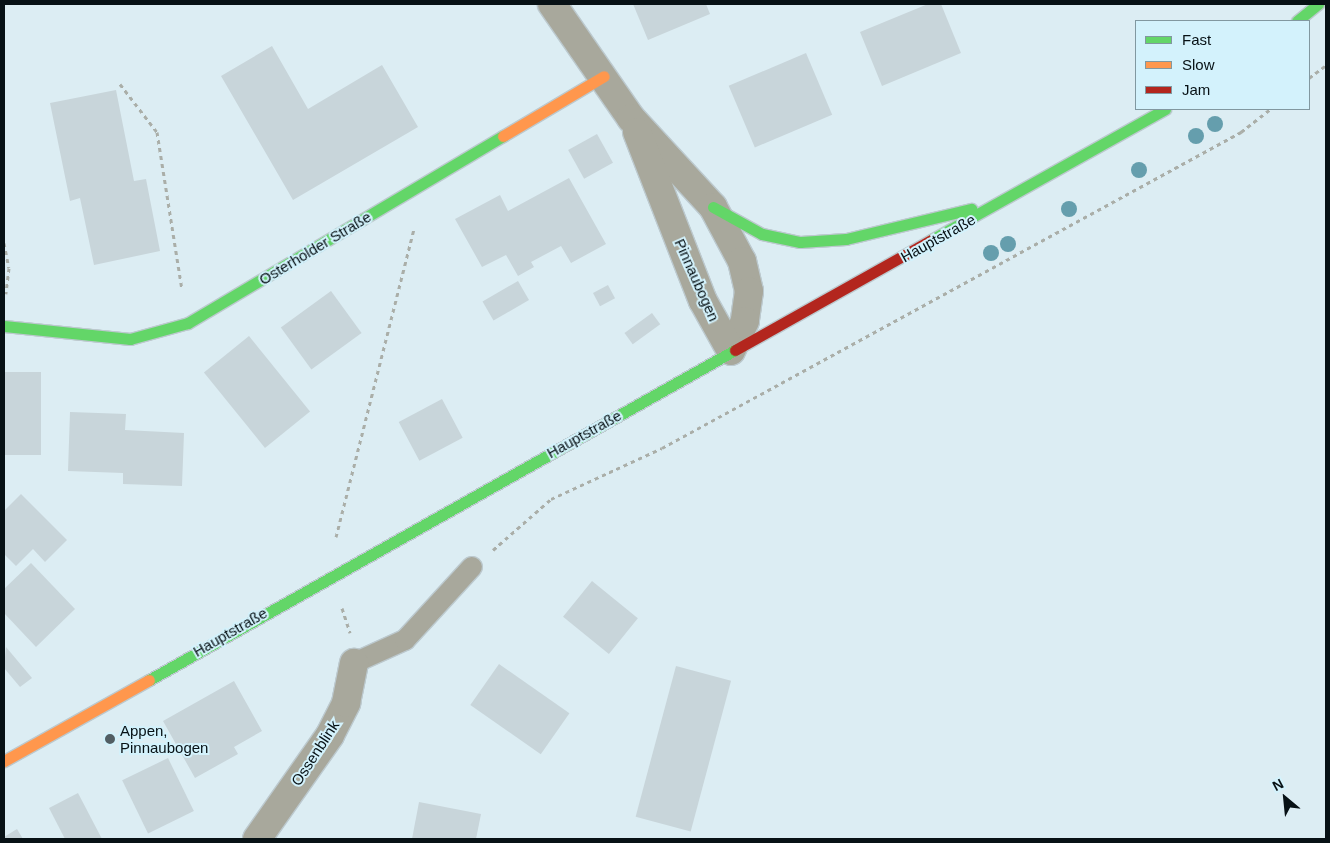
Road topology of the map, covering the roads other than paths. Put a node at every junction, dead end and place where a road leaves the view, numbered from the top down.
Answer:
1 (552, 4) edge
2 (1318, 4) edge
3 (1298, 20) edge
4 (604, 76) junction
5 (1163, 110) edge
6 (632, 118) junction
7 (1004, 202) junction
8 (713, 207) junction
9 (4, 326) edge
10 (731, 351) junction
11 (472, 567) road end
12 (354, 663) joint
13 (4, 761) edge
14 (257, 839) edge

1 - 4 street, Pinnaubogen
2 - 3 main road
4 - 6 street, Pinnaubogen
4 - 9 main road, Osterholder Straße
5 - 7 main road, Hauptstraße
6 - 8 street, Pinnaubogen
6 - 10 street, Pinnaubogen
7 - 8 main road, Pinnaubogen
7 - 10 main road, Hauptstraße
8 - 10 street, Pinnaubogen
10 - 13 main road, Hauptstraße
11 - 12 lane, Ossenblink
12 - 14 street, Ossenblink

